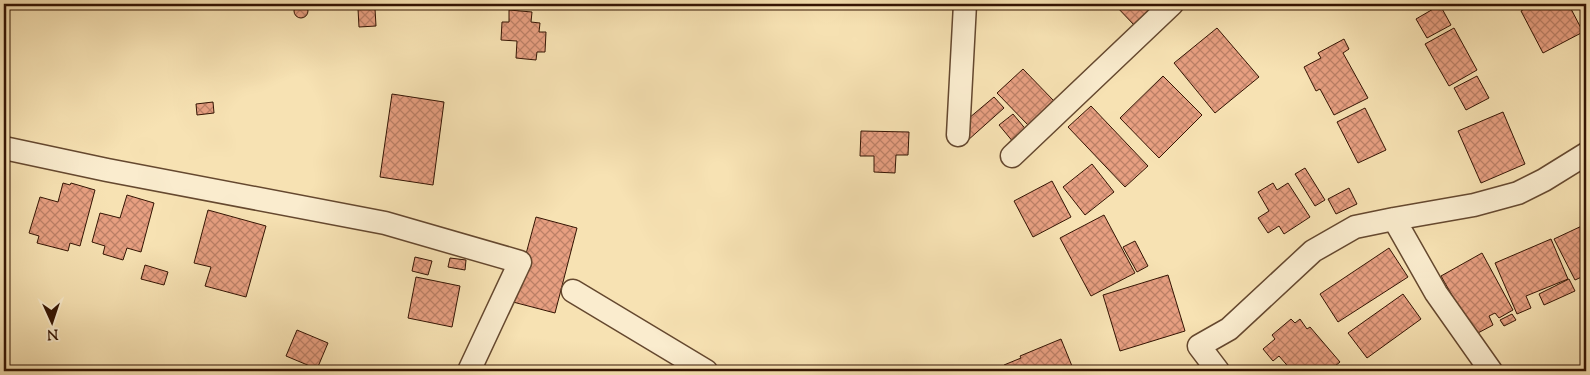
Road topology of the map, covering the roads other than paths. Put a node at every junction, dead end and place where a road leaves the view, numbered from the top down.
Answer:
1 (965, 4) edge
2 (1172, 4) edge
3 (958, 135) dead end
4 (4, 148) edge
5 (1586, 154) edge
6 (1012, 156) dead end
7 (1394, 219) junction
8 (574, 291) dead end
9 (469, 371) edge
10 (706, 371) edge
11 (1218, 371) edge
12 (1491, 371) edge

1 - 3 street
2 - 6 street
4 - 9 street
5 - 7 street
7 - 11 street
7 - 12 street
8 - 10 street

